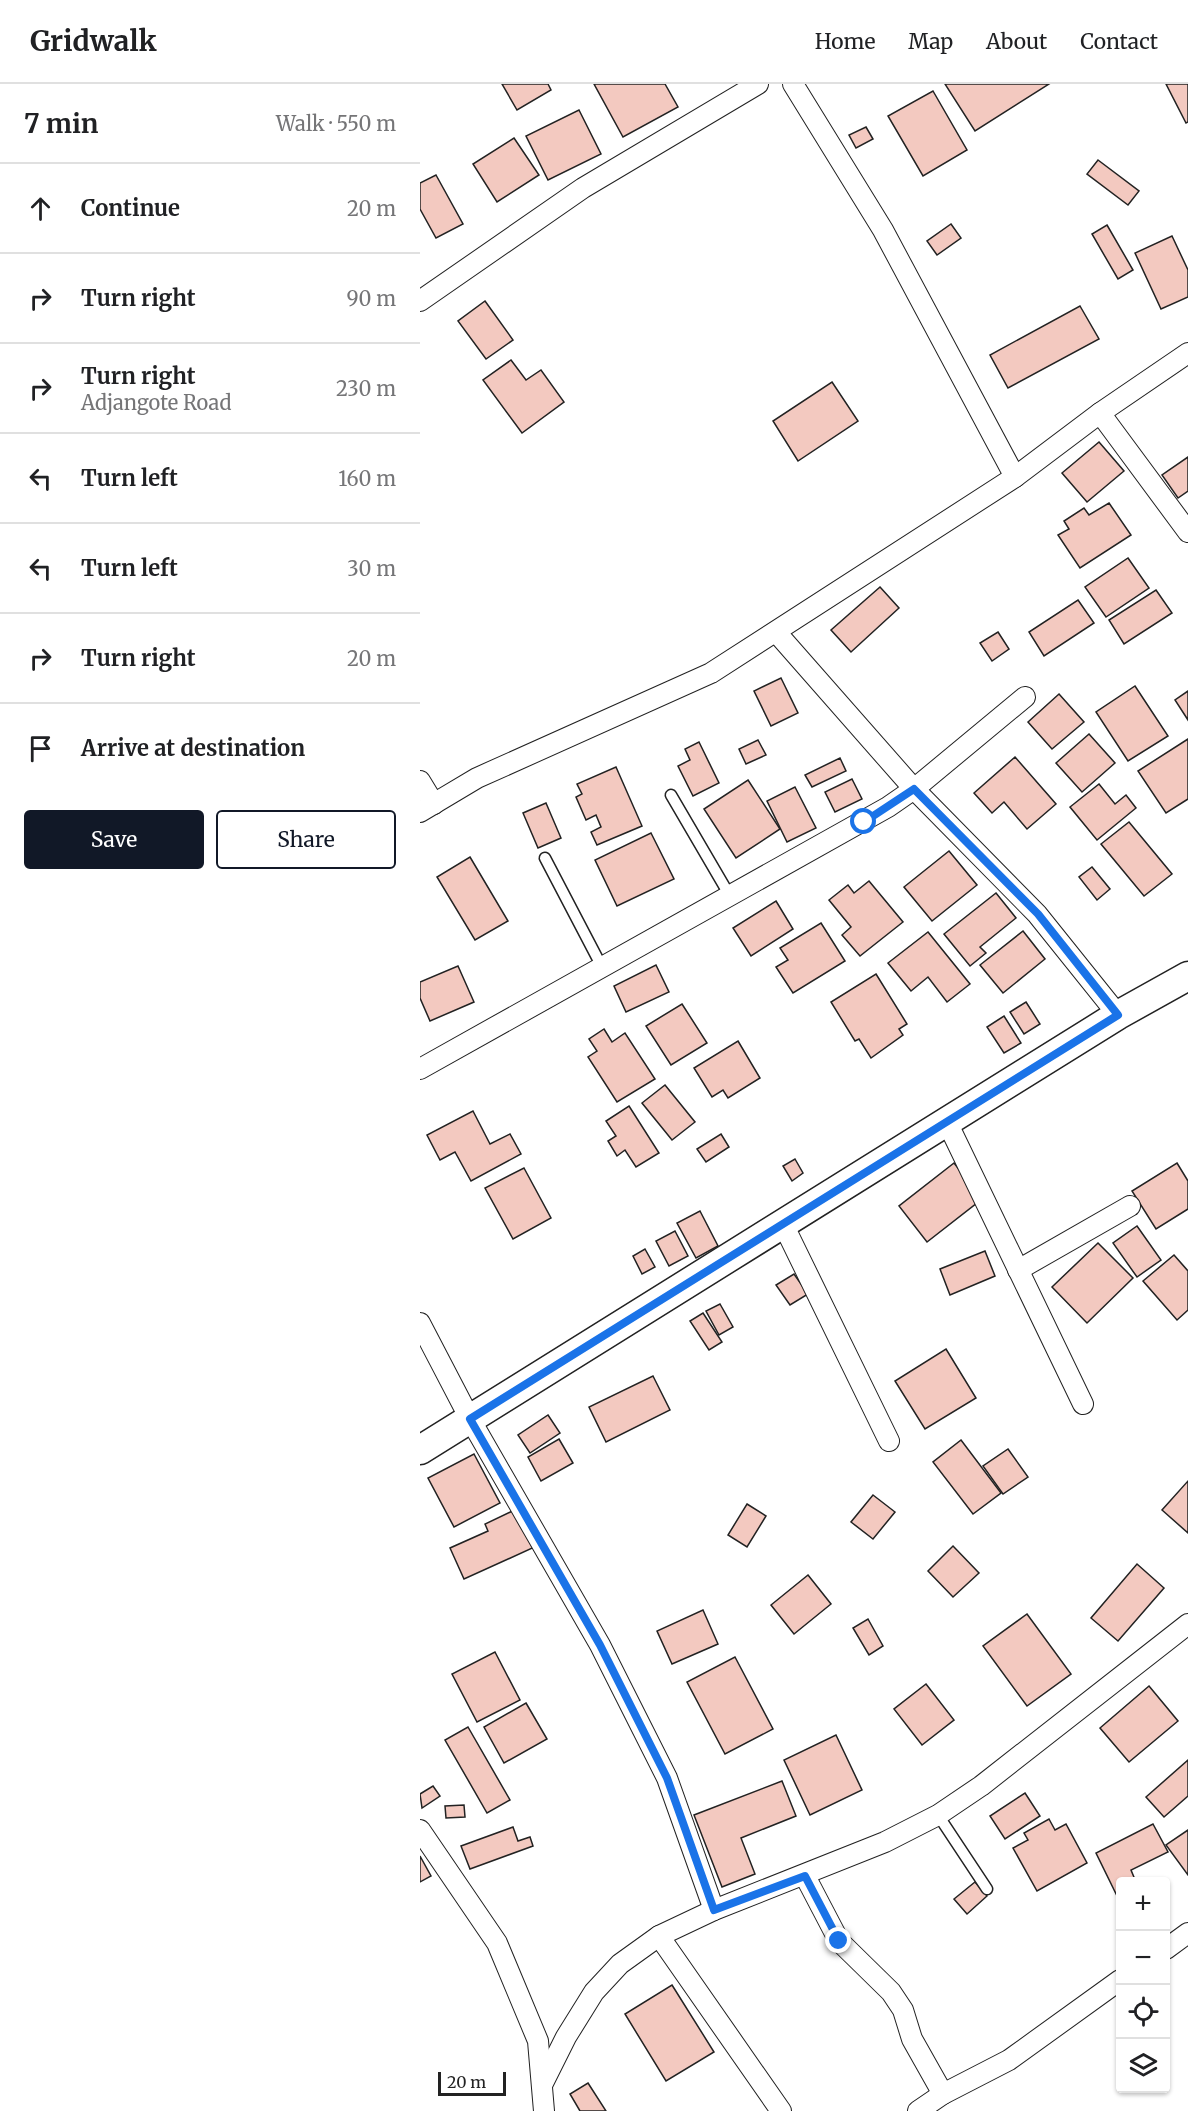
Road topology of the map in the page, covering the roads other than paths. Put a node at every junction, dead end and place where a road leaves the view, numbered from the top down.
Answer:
1 (758, 84) edge
2 (794, 84) edge
3 (420, 301) edge
4 (1188, 353) edge
5 (1100, 412) junction
6 (1015, 477) junction
7 (1188, 532) edge
8 (776, 632) junction
9 (1025, 697) dead end
10 (420, 781) edge
11 (914, 789) junction
12 (670, 795) dead end
13 (427, 808) edge
14 (545, 858) dead end
15 (730, 896) junction
16 (602, 968) junction
17 (1188, 976) edge
18 (1118, 1015) junction
19 (420, 1069) edge
20 (947, 1122) junction
21 (1130, 1206) dead end
22 (783, 1224) junction
23 (1018, 1270) junction
24 (420, 1323) edge
25 (1083, 1404) dead end
26 (470, 1419) junction
27 (889, 1441) dead end
28 (420, 1450) edge
29 (1188, 1624) edge
30 (938, 1815) junction
31 (420, 1830) edge
32 (805, 1876) junction
33 (987, 1889) dead end
34 (714, 1910) junction
35 (1188, 1933) edge
36 (659, 1935) junction
37 (1170, 1945) edge
38 (1116, 1983) edge
39 (542, 2085) junction
40 (943, 2094) junction
41 (544, 2111) edge
42 (781, 2111) edge
43 (918, 2111) edge

1 - 3 street
2 - 6 street
4 - 5 street
5 - 6 street
5 - 7 street
6 - 8 street
8 - 11 street
8 - 13 street
9 - 11 street
10 - 13 street
11 - 15 street
11 - 18 street
12 - 15 lane
14 - 16 lane
15 - 16 street
16 - 19 street
17 - 18 street
18 - 20 street
20 - 22 street
20 - 23 street
21 - 23 street
22 - 26 street
22 - 27 street
23 - 25 street
24 - 26 street
26 - 28 street
26 - 34 street
29 - 30 street
30 - 32 street
30 - 33 lane
31 - 39 street
32 - 34 street
32 - 40 street
34 - 36 street
35 - 37 street
36 - 39 street
36 - 42 street
38 - 40 street
39 - 41 street
40 - 43 street

